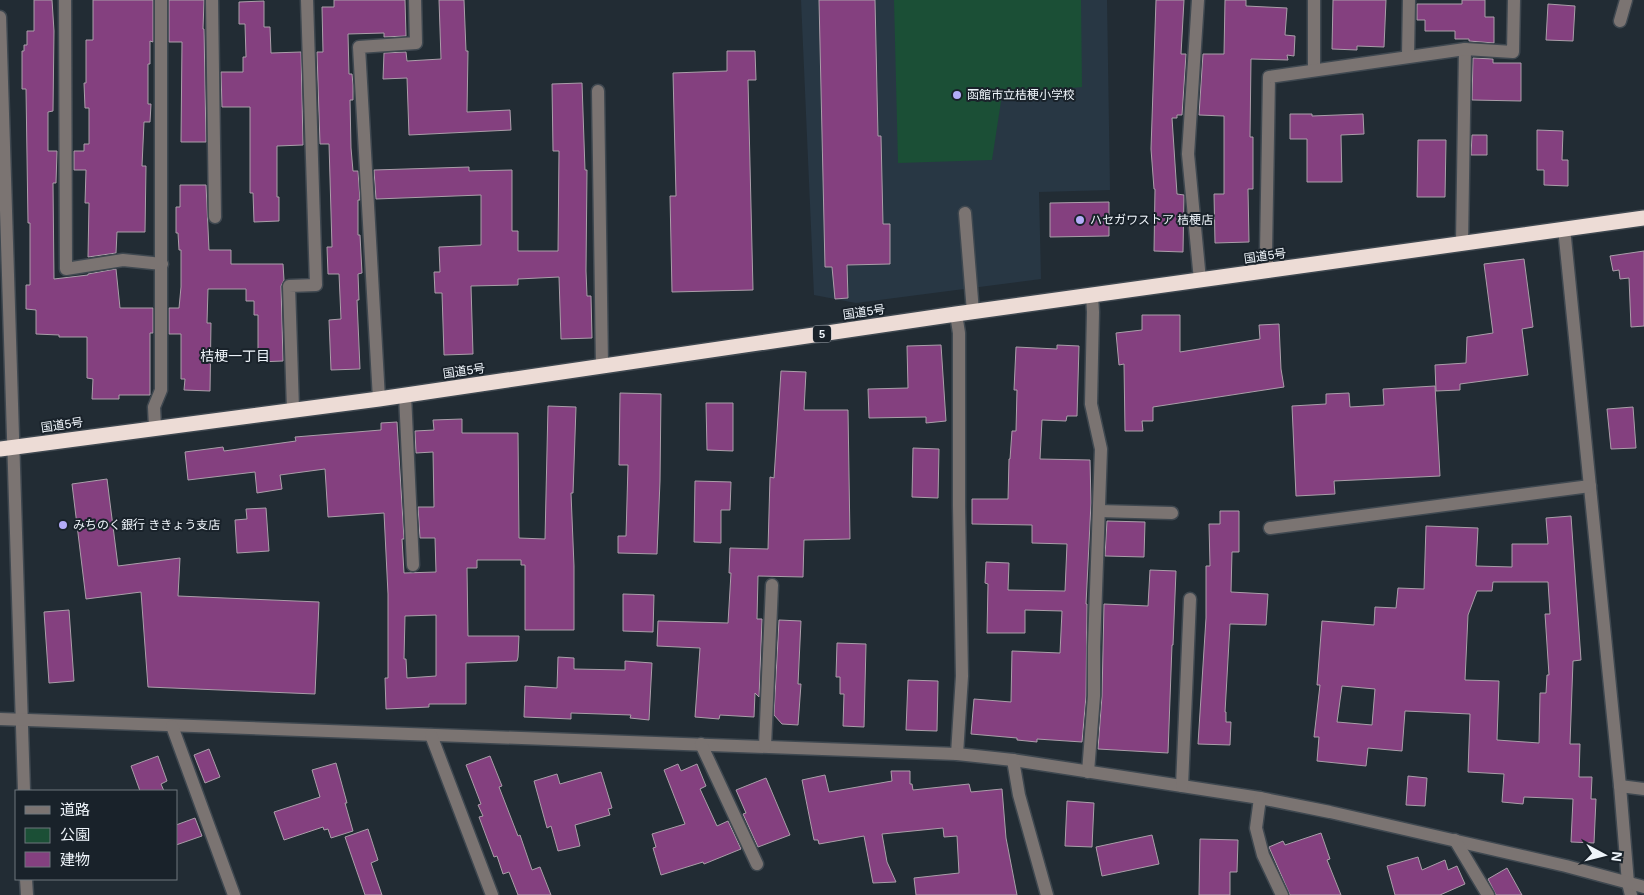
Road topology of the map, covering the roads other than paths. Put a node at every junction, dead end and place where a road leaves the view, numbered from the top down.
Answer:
1 (65, 0) edge
2 (161, 0) edge
3 (212, 0) edge
4 (308, 0) edge
5 (415, 0) edge
6 (1198, 0) edge
7 (1314, 0) edge
8 (1409, 0) edge
9 (1514, 0) edge
10 (1626, 0) edge
11 (0, 17) edge
12 (1620, 21) dead end
13 (1465, 49) junction
14 (1408, 56) junction
15 (1314, 70) junction
16 (598, 91) dead end
17 (965, 214) dead end
18 (215, 217) dead end
19 (1644, 218) edge
20 (1564, 228) junction
21 (1462, 243) junction
22 (162, 264) junction
23 (1268, 270) junction
24 (1200, 280) junction
25 (1092, 295) junction
26 (973, 312) junction
27 (956, 314) junction
28 (602, 366) junction
29 (405, 395) junction
30 (379, 398) junction
31 (293, 409) junction
32 (155, 427) junction
33 (6, 448) edge
34 (1590, 486) junction
35 (1098, 511) junction
36 (1172, 513) dead end
37 (1270, 528) dead end
38 (413, 565) dead end
39 (772, 585) dead end
40 (1190, 599) dead end
41 (0, 718) edge
42 (21, 720) junction
43 (172, 726) junction
44 (431, 735) junction
45 (701, 744) junction
46 (765, 746) junction
47 (957, 754) junction
48 (1012, 760) junction
49 (1088, 772) junction
50 (1182, 786) junction
51 (1620, 786) junction
52 (1644, 789) edge
53 (24, 790) edge
54 (1260, 798) junction
55 (1455, 840) junction
56 (757, 864) dead end
57 (26, 880) edge
58 (1644, 887) edge
59 (1629, 889) edge
60 (27, 895) edge
61 (234, 895) edge
62 (492, 895) edge
63 (1047, 895) edge
64 (1282, 895) edge
65 (1488, 895) edge

1 - 22 street
2 - 22 street
3 - 18 street
4 - 31 street
5 - 30 street
6 - 24 street
7 - 15 street
8 - 14 street
9 - 13 street
10 - 12 street
11 - 33 street
13 - 14 street
13 - 21 street
14 - 15 street
15 - 23 street
16 - 28 street
17 - 26 street
19 - 20 highway, 国道5号 / 5
20 - 21 highway, 国道5号 / 5
20 - 34 street
21 - 23 highway, 国道5号 / 5
22 - 32 street
23 - 24 highway, 国道5号 / 5
24 - 25 highway, 国道5号 / 5
25 - 26 highway, 国道5号 / 5
25 - 35 street
26 - 27 highway, 国道5号 / 5
27 - 28 highway, 国道5号 / 5
27 - 47 street
28 - 29 highway, 国道5号 / 5
29 - 30 highway, 国道5号 / 5
29 - 38 street
30 - 31 highway, 国道5号 / 5
31 - 32 highway, 国道5号 / 5
32 - 33 highway, 国道5号 / 5
33 - 42 street
34 - 37 street
34 - 51 street
35 - 36 street
35 - 49 street
39 - 46 street
40 - 50 street
41 - 42 street
42 - 43 street
42 - 53 street
43 - 44 street
43 - 61 street
44 - 45 street
44 - 62 street
45 - 46 street
45 - 56 street
46 - 47 street
47 - 48 street
48 - 49 street
48 - 63 street
49 - 50 street
50 - 54 street
51 - 52 street
51 - 59 street
54 - 55 street
54 - 64 street
55 - 59 street
55 - 65 street
57 - 60 street
58 - 59 street

